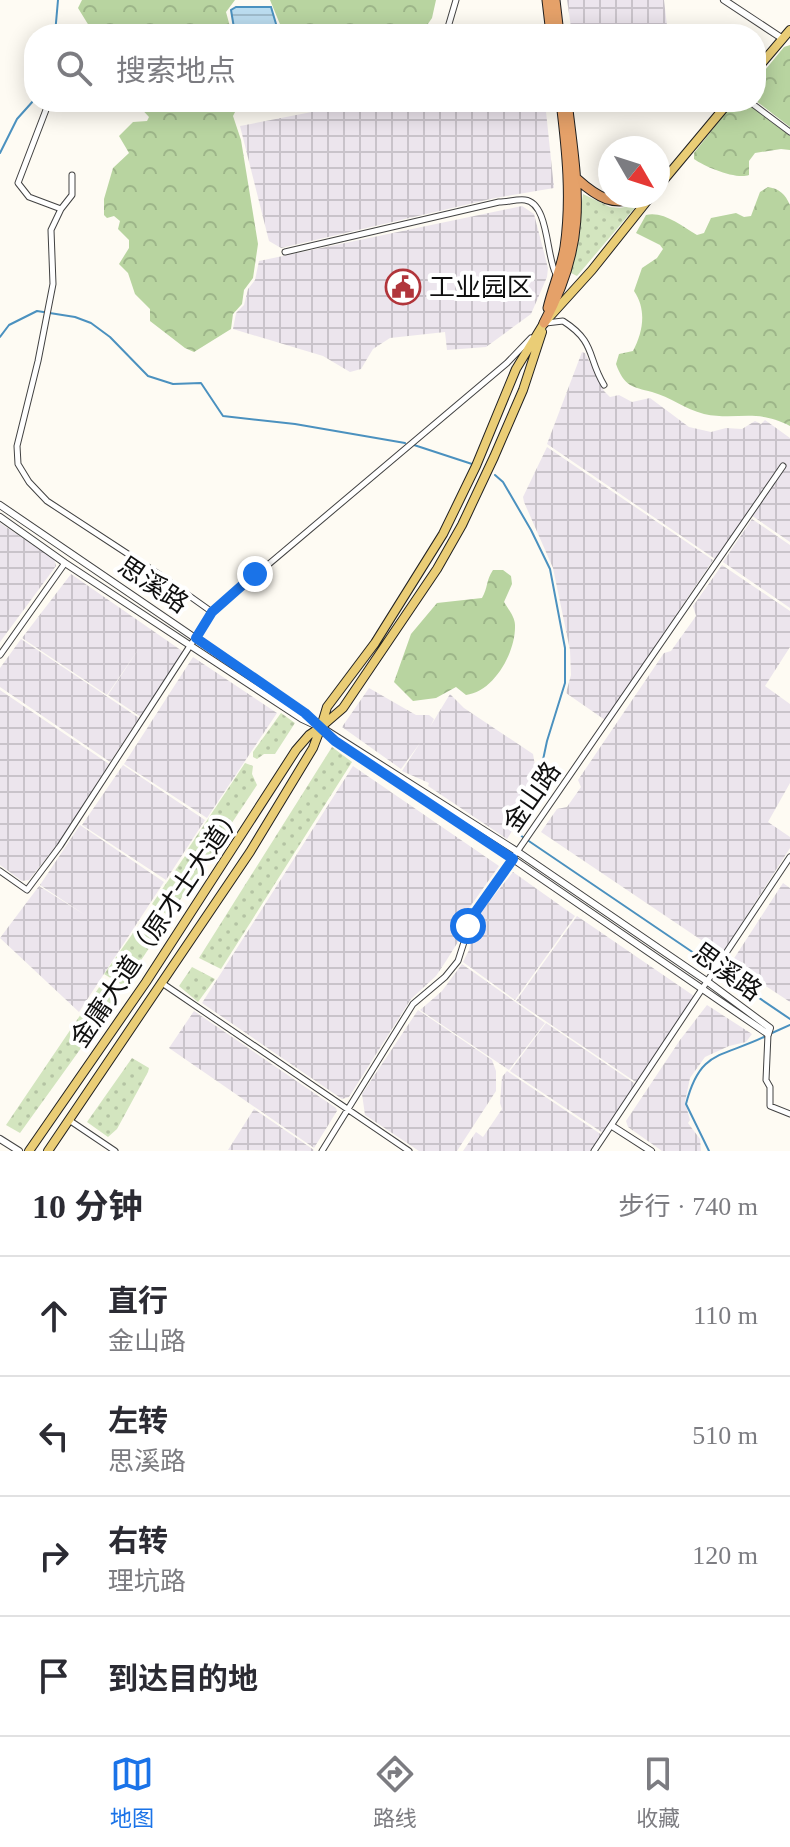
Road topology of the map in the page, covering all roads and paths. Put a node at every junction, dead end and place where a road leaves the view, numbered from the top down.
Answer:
1 (456, 0) edge
2 (547, 0) edge
3 (555, 0) edge
4 (724, 0) edge
5 (449, 24) edge
6 (550, 24) edge
7 (558, 24) edge
8 (760, 24) edge
9 (766, 28) edge
10 (790, 30) edge
11 (783, 39) junction
12 (766, 59) edge
13 (45, 112) edge
14 (562, 112) edge
15 (568, 112) edge
16 (721, 112) edge
17 (763, 112) edge
18 (790, 132) edge
19 (670, 172) edge
20 (72, 175) dead end
21 (577, 179) junction
22 (598, 196) edge
23 (641, 208) edge
24 (61, 209) junction
25 (285, 252) dead end
26 (561, 278) junction
27 (578, 285) junction
28 (544, 323) junction
29 (604, 385) dead end
30 (477, 464) junction
31 (783, 466) dead end
32 (488, 469) junction
33 (0, 505) edge
34 (0, 517) edge
35 (65, 563) junction
36 (212, 612) junction
37 (196, 638) junction
38 (192, 645) junction
39 (0, 655) edge
40 (321, 727) junction
41 (518, 852) junction
42 (790, 857) edge
43 (513, 859) junction
44 (0, 871) edge
45 (161, 982) junction
46 (708, 982) junction
47 (702, 991) junction
48 (768, 1034) junction
49 (348, 1111) junction
50 (790, 1114) edge
51 (69, 1119) junction
52 (612, 1126) junction
53 (0, 1139) edge
54 (19, 1151) edge
55 (29, 1151) edge
56 (48, 1151) edge
57 (115, 1151) edge
58 (322, 1151) edge
59 (409, 1151) edge
60 (594, 1151) edge
61 (651, 1151) edge

1 - 5 street
2 - 6 highway
3 - 7 highway
4 - 8 street
9 - 11 street
10 - 11 main road
11 - 12 main road
13 - 24 street
14 - 26 highway
15 - 21 highway
16 - 19 main road
17 - 18 street
20 - 24 street
21 - 22 highway
21 - 26 highway
23 - 27 main road
24 - 36 street
25 - 26 street
26 - 27 street
26 - 28 highway
27 - 28 main road
28 - 29 street
28 - 30 main road, 金庸大道（原才士大道）
28 - 32 main road, 金庸大道（原才士大道）
28 - 36 street
30 - 32 main road
30 - 40 main road, 金庸大道（原才士大道）
31 - 41 street, 金山路
32 - 40 main road, 金庸大道（原才士大道）
33 - 37 street, 思溪路
34 - 35 street, 思溪路
35 - 38 street, 思溪路
35 - 39 street
36 - 37 street
37 - 38 street
37 - 40 street, 思溪路
38 - 40 street, 思溪路
38 - 44 street
40 - 41 street, 思溪路
40 - 43 street, 思溪路
40 - 45 main road, 金庸大道（原才士大道）
40 - 55 main road, 金庸大道（原才士大道）
41 - 43 street, 金山路
41 - 46 street, 思溪路
42 - 46 street
43 - 47 street, 思溪路
43 - 49 street, 金山路
45 - 49 street
45 - 51 main road, 金庸大道（原才士大道）
46 - 47 street
46 - 48 street, 思溪路
47 - 48 street, 思溪路
47 - 52 street
48 - 50 street
49 - 58 street, 金山路
49 - 59 street
51 - 56 main road, 金庸大道（原才士大道）
51 - 57 street
52 - 60 street
52 - 61 street
53 - 54 street

